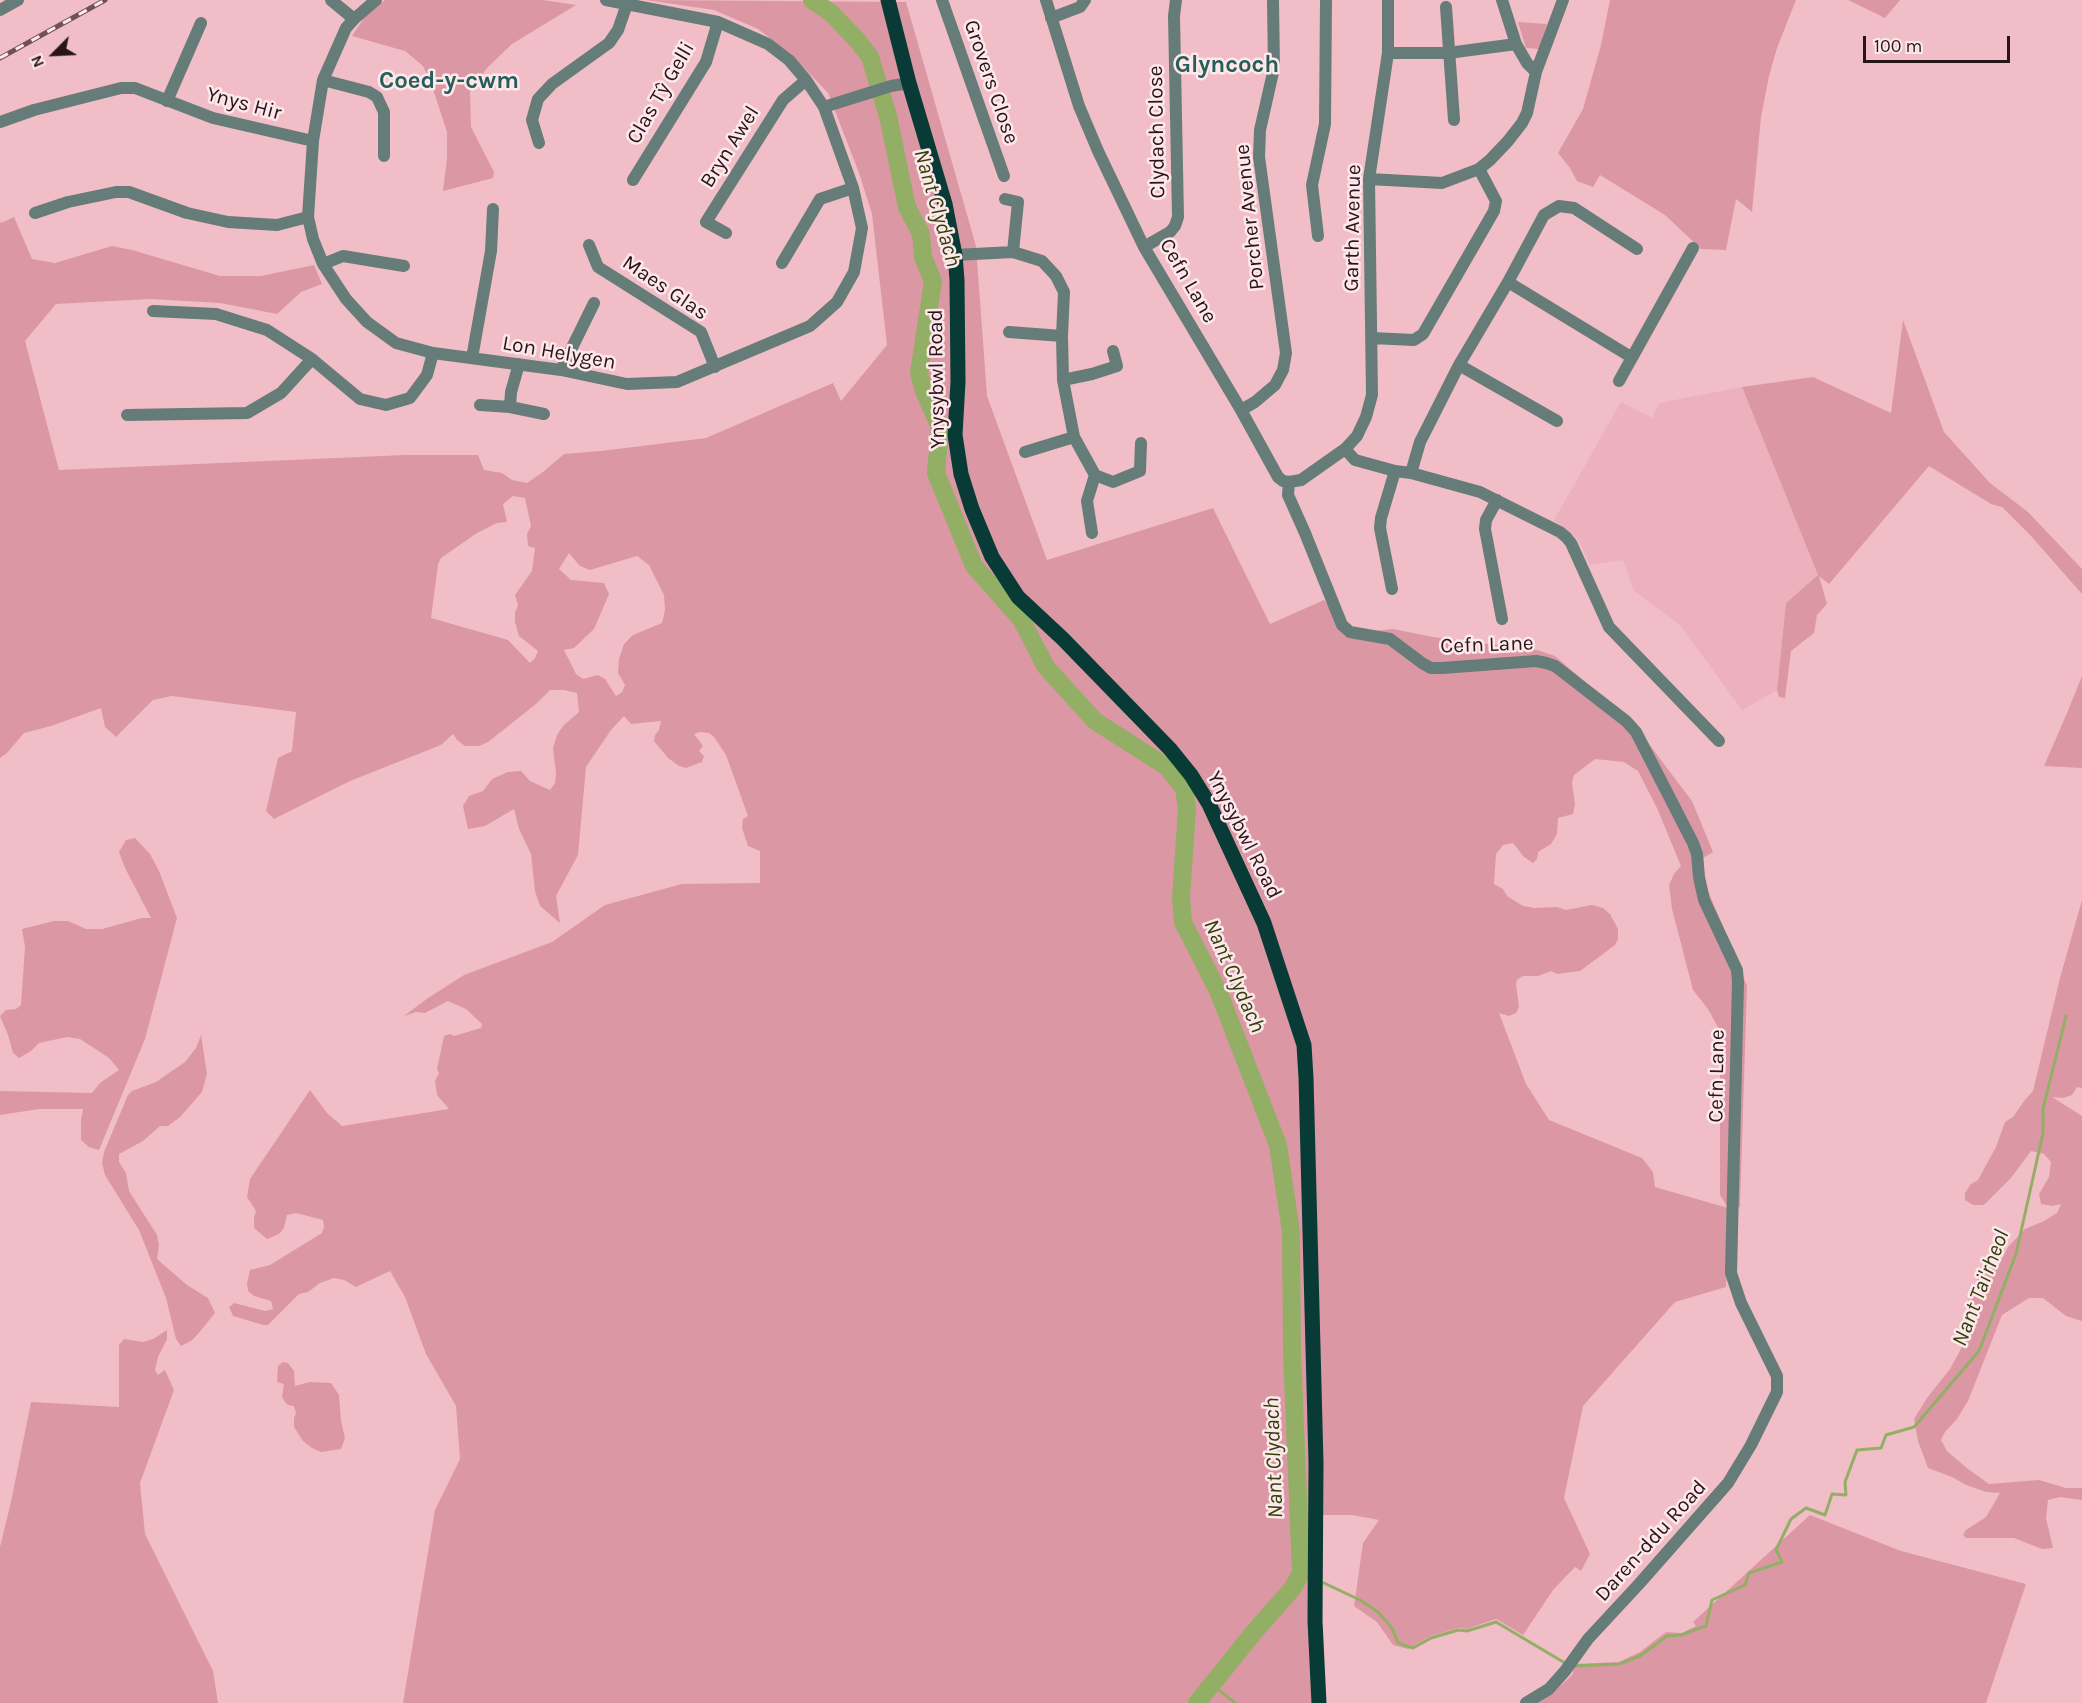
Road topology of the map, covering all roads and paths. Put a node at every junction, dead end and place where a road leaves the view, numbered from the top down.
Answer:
1 (18, 0) edge
2 (331, 0) edge
3 (376, 0) edge
4 (606, 0) edge
5 (888, 0) edge
6 (942, 0) edge
7 (1046, 0) edge
8 (1085, 0) edge
9 (1176, 0) edge
10 (1273, 0) edge
11 (1326, 0) edge
12 (1388, 0) edge
13 (1502, 0) edge
14 (1563, 0) edge
15 (627, 4) junction
16 (1446, 7) dead end
17 (0, 10) edge
18 (1051, 18) junction
19 (354, 19) junction
20 (718, 22) junction
21 (201, 23) dead end
22 (1516, 44) junction
23 (1448, 52) junction
24 (1388, 53) junction
25 (1536, 72) junction
26 (323, 80) junction
27 (806, 80) junction
28 (909, 83) junction
29 (167, 100) junction
30 (824, 107) junction
31 (1454, 120) dead end
32 (0, 122) edge
33 (313, 141) junction
34 (539, 143) dead end
35 (384, 156) dead end
36 (1479, 169) junction
37 (1004, 176) dead end
38 (1369, 178) junction
39 (633, 180) dead end
40 (853, 188) junction
41 (1005, 199) dead end
42 (493, 209) dead end
43 (35, 213) dead end
44 (308, 217) junction
45 (726, 233) dead end
46 (1318, 236) dead end
47 (589, 245) dead end
48 (1144, 247) junction
49 (1693, 248) dead end
50 (1637, 249) dead end
51 (1013, 252) junction
52 (955, 255) junction
53 (782, 263) dead end
54 (323, 264) junction
55 (404, 266) dead end
56 (1508, 282) junction
57 (594, 303) dead end
58 (153, 311) dead end
59 (1015, 329) dead end
60 (1062, 336) junction
61 (1372, 338) junction
62 (1113, 351) dead end
63 (433, 352) junction
64 (1631, 357) junction
65 (472, 358) junction
66 (312, 359) junction
67 (519, 364) junction
68 (1459, 365) junction
69 (715, 367) junction
70 (561, 370) junction
71 (1063, 380) junction
72 (1619, 381) dead end
73 (480, 405) dead end
74 (510, 407) junction
75 (1240, 410) junction
76 (544, 414) dead end
77 (127, 415) dead end
78 (1557, 421) dead end
79 (1074, 437) junction
80 (1141, 443) dead end
81 (1029, 447) dead end
82 (1345, 449) junction
83 (1395, 471) junction
84 (1411, 472) junction
85 (1095, 475) junction
86 (1289, 482) junction
87 (1497, 500) junction
88 (1092, 532) dead end
89 (1392, 589) dead end
90 (1502, 619) dead end
91 (1719, 741) dead end
92 (1778, 1385) joint
93 (1318, 1703) edge
94 (1526, 1703) edge

1 - 17 street
2 - 19 street
3 - 19 street
4 - 15 street, Lon Helygen
5 - 28 main road, Ynysybwl Road
6 - 37 street, Grovers Close
7 - 18 street, Cefn Lane
8 - 18 street
9 - 48 street, Clydach Close
10 - 75 street, Porcher Avenue
11 - 46 street
12 - 24 street, Garth Avenue
13 - 22 street
14 - 25 street
15 - 20 street, Lon Helygen
15 - 34 street
16 - 23 street
18 - 48 street, Cefn Lane
19 - 26 street
20 - 27 street, Lon Helygen
20 - 39 street, Clas Tŷ Gelli
21 - 29 street
22 - 23 street
22 - 25 street
23 - 24 street
23 - 31 street
24 - 38 street, Garth Avenue
25 - 36 street
26 - 33 street
26 - 35 street
27 - 30 street, Lon Helygen
27 - 45 street, Bryn Awel
28 - 30 street
28 - 52 main road, Ynysybwl Road
29 - 32 street, Ynys Hir
29 - 33 street, Ynys Hir
30 - 40 street, Lon Helygen
33 - 44 street
36 - 38 street
36 - 61 street
38 - 61 street, Garth Avenue
40 - 53 street
40 - 69 street, Lon Helygen
41 - 51 street
42 - 65 street
43 - 44 street
44 - 54 street
47 - 69 street, Maes Glas
48 - 75 street, Cefn Lane
49 - 64 street
50 - 56 street
51 - 52 street
51 - 60 street
52 - 93 main road, Ynysybwl Road
54 - 55 street
54 - 63 street, Lon Helygen
56 - 64 street
56 - 68 street
57 - 70 street
58 - 66 street
59 - 60 street
60 - 71 street
61 - 82 street, Garth Avenue
62 - 71 street
63 - 65 street, Lon Helygen
63 - 66 street
64 - 72 street
65 - 67 street, Lon Helygen
66 - 77 street
67 - 70 street, Lon Helygen
67 - 74 street
68 - 78 street
68 - 84 street
69 - 70 street, Lon Helygen
71 - 79 street
73 - 74 street
74 - 76 street
75 - 86 street, Cefn Lane
79 - 81 street
79 - 85 street
80 - 85 street
82 - 83 street
82 - 86 street, Garth Avenue
83 - 84 street
83 - 89 street
84 - 87 street
85 - 88 street
86 - 92 street, Cefn Lane
87 - 90 street
87 - 91 street
92 - 94 street, Daren-ddu Road

